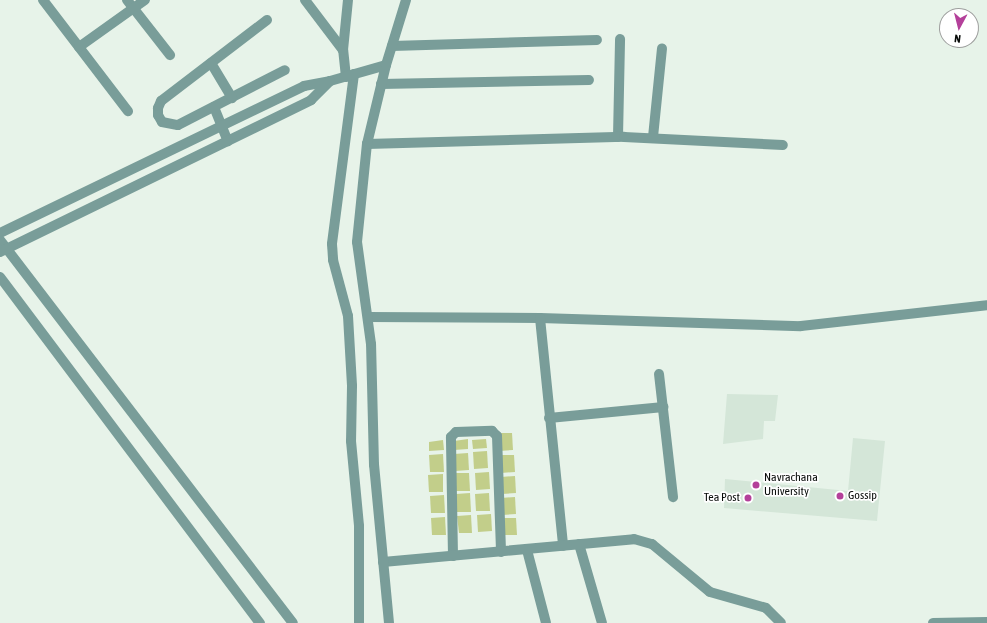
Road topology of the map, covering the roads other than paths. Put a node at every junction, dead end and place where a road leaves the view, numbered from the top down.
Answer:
1 (43, 0) edge
2 (127, 0) edge
3 (145, 0) edge
4 (305, 0) edge
5 (348, 0) edge
6 (406, 0) edge
7 (133, 8) junction
8 (267, 20) dead end
9 (620, 39) dead end
10 (597, 40) dead end
11 (392, 46) junction
12 (79, 47) junction
13 (662, 48) dead end
14 (343, 50) junction
15 (170, 55) dead end
16 (211, 63) junction
17 (386, 64) junction
18 (285, 70) dead end
19 (350, 75) junction
20 (589, 80) dead end
21 (330, 81) junction
22 (381, 84) junction
23 (232, 98) junction
24 (214, 107) junction
25 (128, 111) dead end
26 (221, 125) junction
27 (618, 137) junction
28 (652, 137) junction
29 (228, 141) junction
30 (367, 144) junction
31 (783, 145) dead end
32 (0, 233) edge
33 (0, 240) edge
34 (3, 250) edge
35 (0, 277) edge
36 (987, 305) edge
37 (368, 317) junction
38 (540, 318) junction
39 (659, 374) dead end
40 (663, 407) junction
41 (549, 418) junction
42 (673, 497) dead end
43 (580, 544) junction
44 (563, 546) junction
45 (527, 550) junction
46 (501, 552) junction
47 (453, 556) junction
48 (384, 562) junction
49 (987, 622) edge
50 (260, 623) edge
51 (292, 623) edge
52 (359, 623) edge
53 (389, 623) edge
54 (546, 623) edge
55 (602, 623) edge
56 (781, 623) edge
57 (933, 623) edge

1 - 12 street
2 - 7 street
3 - 7 street
4 - 14 street
5 - 14 street
6 - 11 street
7 - 12 street
7 - 15 street
8 - 16 street
9 - 27 street
10 - 11 street
11 - 17 street
12 - 25 street
13 - 28 street
14 - 19 street
16 - 23 street
16 - 24 street
17 - 19 street
17 - 22 street
18 - 23 street
19 - 21 street
19 - 52 street
20 - 22 street
21 - 26 street
21 - 29 street
22 - 30 street
23 - 24 street
24 - 26 street
26 - 29 street
26 - 32 street
27 - 28 street
27 - 30 street
28 - 31 street
29 - 34 street
30 - 37 street
33 - 34 street
34 - 51 street
35 - 50 street
36 - 38 street
37 - 38 street
37 - 48 street
38 - 41 street
39 - 40 street
40 - 41 street
40 - 42 street
41 - 44 street
43 - 44 street
43 - 55 street
43 - 56 street
44 - 45 street
45 - 46 street
45 - 54 street
46 - 47 street
46 - 47 street
47 - 48 street
48 - 53 street
49 - 57 street

